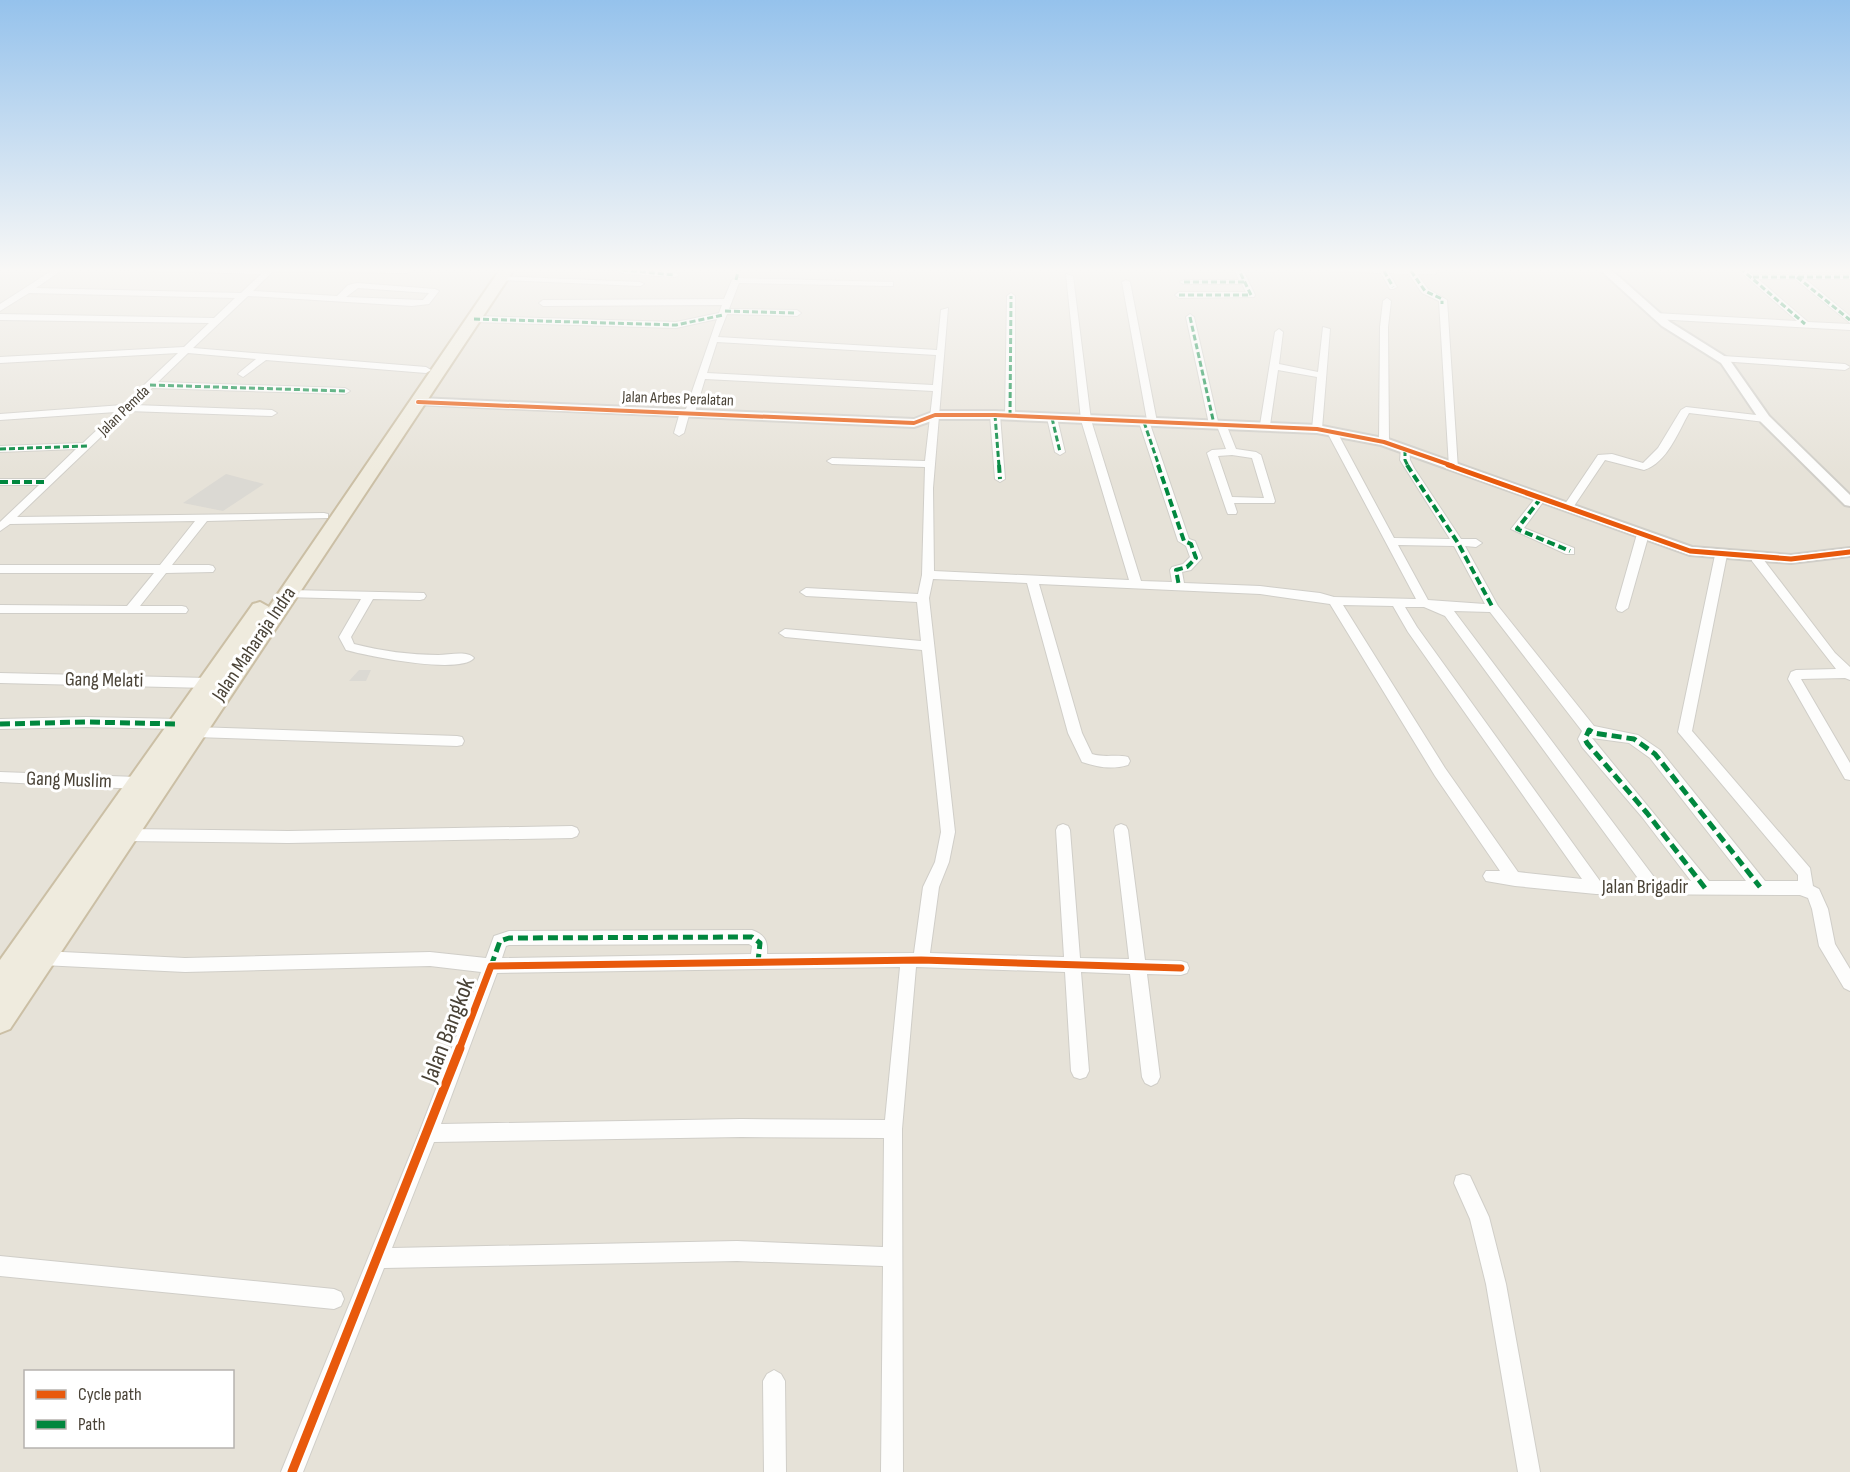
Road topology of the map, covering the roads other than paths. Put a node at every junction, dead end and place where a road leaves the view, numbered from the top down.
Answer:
1 (198, 337) edge
2 (454, 337) edge
3 (458, 337) edge
4 (942, 337) edge
5 (1011, 337) edge
6 (1077, 337) edge
7 (1135, 337) edge
8 (1195, 337) edge
9 (1278, 337) edge
10 (1325, 337) edge
11 (1384, 337) edge
12 (1445, 337) edge
13 (1688, 337) edge
14 (713, 339) joint
15 (184, 350) junction
16 (940, 353) junction
17 (265, 356) junction
18 (1723, 359) junction
19 (0, 360) edge
20 (435, 363) junction
21 (1272, 366) junction
22 (1845, 367) dead end
23 (243, 374) dead end
24 (1322, 375) junction
25 (702, 376) junction
26 (150, 386) junction
27 (938, 388) junction
28 (345, 392) dead end
29 (418, 402) junction
30 (127, 408) junction
31 (688, 412) junction
32 (272, 413) dead end
33 (935, 415) junction
34 (995, 415) junction
35 (1010, 416) junction
36 (0, 417) edge
37 (1052, 418) junction
38 (1766, 419) junction
39 (1086, 420) junction
40 (1148, 422) junction
41 (1217, 424) junction
42 (1265, 425) junction
43 (1317, 429) junction
44 (1332, 432) junction
45 (679, 433) dead end
46 (1384, 442) junction
47 (87, 446) junction
48 (0, 449) edge
49 (1406, 450) junction
50 (1060, 452) dead end
51 (1232, 452) junction
52 (832, 461) dead end
53 (931, 464) junction
54 (1454, 467) junction
55 (1000, 479) dead end
56 (0, 482) edge
57 (48, 482) junction
58 (1541, 498) junction
59 (1228, 500) junction
60 (1850, 502) edge
61 (1568, 507) junction
62 (1233, 512) dead end
63 (324, 516) junction
64 (204, 518) junction
65 (3, 524) edge
66 (1643, 534) junction
67 (1392, 541) junction
68 (1458, 543) junction
69 (1476, 543) dead end
70 (1570, 551) dead end
71 (1850, 552) edge
72 (1721, 555) junction
73 (1756, 558) junction
74 (163, 568) junction
75 (0, 569) edge
76 (209, 569) dead end
77 (928, 575) junction
78 (1032, 580) junction
79 (1136, 584) junction
80 (1179, 586) junction
81 (806, 592) dead end
82 (289, 594) junction
83 (369, 596) junction
84 (420, 596) dead end
85 (922, 598) junction
86 (1334, 601) junction
87 (1396, 601) junction
88 (1430, 604) junction
89 (1493, 608) junction
90 (1622, 608) dead end
91 (0, 609) edge
92 (131, 609) junction
93 (182, 610) dead end
94 (785, 633) dead end
95 (928, 646) junction
96 (468, 658) dead end
97 (1849, 674) edge
98 (0, 678) edge
99 (208, 683) junction
100 (0, 724) edge
101 (187, 728) junction
102 (1589, 730) junction
103 (457, 741) dead end
104 (1123, 760) dead end
105 (1850, 775) edge
106 (0, 777) edge
107 (137, 783) junction
108 (130, 808) junction
109 (1063, 830) dead end
110 (1120, 830) dead end
111 (572, 832) dead end
112 (124, 835) junction
113 (1491, 876) dead end
114 (1515, 880) junction
115 (1596, 887) junction
116 (1760, 887) junction
117 (1654, 888) junction
118 (1705, 888) junction
119 (1801, 888) junction
120 (9, 955) edge
121 (42, 958) junction
122 (915, 960) junction
123 (759, 962) junction
124 (1073, 964) junction
125 (491, 966) junction
126 (1138, 966) junction
127 (1181, 968) dead end
128 (0, 981) edge
129 (1850, 983) edge
130 (0, 1020) edge
131 (1080, 1071) dead end
132 (1150, 1077) dead end
133 (893, 1129) junction
134 (428, 1133) junction
135 (1463, 1183) dead end
136 (894, 1257) junction
137 (378, 1258) junction
138 (0, 1266) edge
139 (334, 1299) dead end
140 (774, 1381) dead end
141 (292, 1472) edge
142 (775, 1472) edge
143 (892, 1472) edge
144 (1529, 1472) edge

1 - 15 street, Jalan Pemda
2 - 20 highway, Jalan Maharaja Indra
3 - 20 highway, Jalan Maharaja Indra
4 - 16 street
5 - 35 street
6 - 39 street
7 - 40 street
8 - 41 street
9 - 21 street
10 - 24 street
11 - 46 street
12 - 54 street
13 - 18 street
14 - 16 street
14 - 25 street
15 - 17 street
15 - 19 street
15 - 26 street, Jalan Pemda
16 - 27 street
17 - 20 street
17 - 23 street
18 - 22 street
18 - 38 street
20 - 29 highway, Jalan Maharaja Indra
20 - 63 highway, Jalan Maharaja Indra
21 - 24 street
21 - 42 street
24 - 43 street
25 - 27 street
25 - 31 street
26 - 28 street
26 - 30 street, Jalan Pemda
27 - 33 street
29 - 31 street, Jalan Arbes Peralatan
29 - 82 highway, Jalan Maharaja Indra
30 - 32 street
30 - 36 street
30 - 47 street, Jalan Pemda
31 - 33 street, Jalan Arbes Peralatan
31 - 45 street
33 - 34 street, Jalan Arbes Peralatan
33 - 53 street
34 - 35 street, Jalan Arbes Peralatan
34 - 55 street
35 - 37 street, Jalan Arbes Peralatan
37 - 39 street, Jalan Arbes Peralatan
37 - 50 street
38 - 60 street
38 - 61 street
39 - 40 street, Jalan Arbes Peralatan
39 - 79 street
40 - 41 street, Jalan Arbes Peralatan
40 - 80 street
41 - 42 street, Jalan Arbes Peralatan
41 - 51 street
42 - 43 street, Jalan Arbes Peralatan
43 - 44 street, Jalan Arbes Peralatan
44 - 46 street, Jalan Arbes Peralatan
44 - 67 street
46 - 49 street, Jalan Arbes Peralatan
47 - 48 street
47 - 57 street, Jalan Pemda
49 - 54 street, Jalan Arbes Peralatan
49 - 68 street
51 - 59 street
51 - 59 street
52 - 53 street
53 - 77 street
54 - 58 street, Jalan Arbes Peralatan
56 - 57 street
57 - 65 street, Jalan Pemda
58 - 61 street, Jalan Arbes Peralatan
58 - 70 street
59 - 62 street
61 - 66 street, Jalan Arbes Peralatan
63 - 64 street
63 - 99 highway, Jalan Maharaja Indra
64 - 65 street
64 - 74 street
66 - 72 street, Jalan Arbes Peralatan
66 - 90 street
67 - 68 street
67 - 88 street
68 - 69 street
68 - 89 street
71 - 73 street, Jalan Arbes Peralatan
72 - 73 street, Jalan Arbes Peralatan
72 - 119 street
73 - 97 street
74 - 75 street
74 - 76 street
74 - 92 street
77 - 78 street
77 - 85 street
78 - 79 street
78 - 104 street
79 - 80 street
80 - 86 street
81 - 85 street
82 - 83 street
82 - 101 highway, Jalan Maharaja Indra
83 - 84 street
83 - 96 street
85 - 95 street
86 - 87 street
86 - 114 street
87 - 88 street
87 - 115 street
88 - 89 street
88 - 117 street
89 - 102 street
91 - 92 street
92 - 93 street
94 - 95 street
95 - 122 street
97 - 105 street
98 - 99 street, Gang Melati
99 - 101 highway, Jalan Maharaja Indra
100 - 101 street
101 - 103 street
101 - 107 highway, Jalan Maharaja Indra
101 - 108 highway, Jalan Maharaja Indra
102 - 116 street
102 - 118 street
106 - 107 street, Gang Muslim
107 - 108 highway, Jalan Maharaja Indra
108 - 112 highway, Jalan Maharaja Indra
108 - 120 highway, Jalan Maharaja Indra
109 - 124 street
110 - 126 street
111 - 112 street
112 - 121 highway, Jalan Maharaja Indra
113 - 114 street, Jalan Brigadir
114 - 115 street, Jalan Brigadir
115 - 117 street, Jalan Brigadir
116 - 118 street, Jalan Brigadir
116 - 119 street, Jalan Brigadir
117 - 118 street, Jalan Brigadir
119 - 129 street
120 - 128 highway, Jalan Maharaja Indra
121 - 125 street
121 - 130 highway, Jalan Maharaja Indra
122 - 123 street, Jalan Bangkok
122 - 124 street, Jalan Bangkok
122 - 133 street
123 - 125 street, Jalan Bangkok
123 - 125 street
124 - 126 street, Jalan Bangkok
124 - 131 street
125 - 134 street, Jalan Bangkok
126 - 127 street, Jalan Bangkok
126 - 132 street
133 - 134 street
133 - 136 street
134 - 137 street, Jalan Bangkok
135 - 144 street
136 - 137 street
136 - 143 street
137 - 141 street, Jalan Bangkok
138 - 139 street
140 - 142 street

